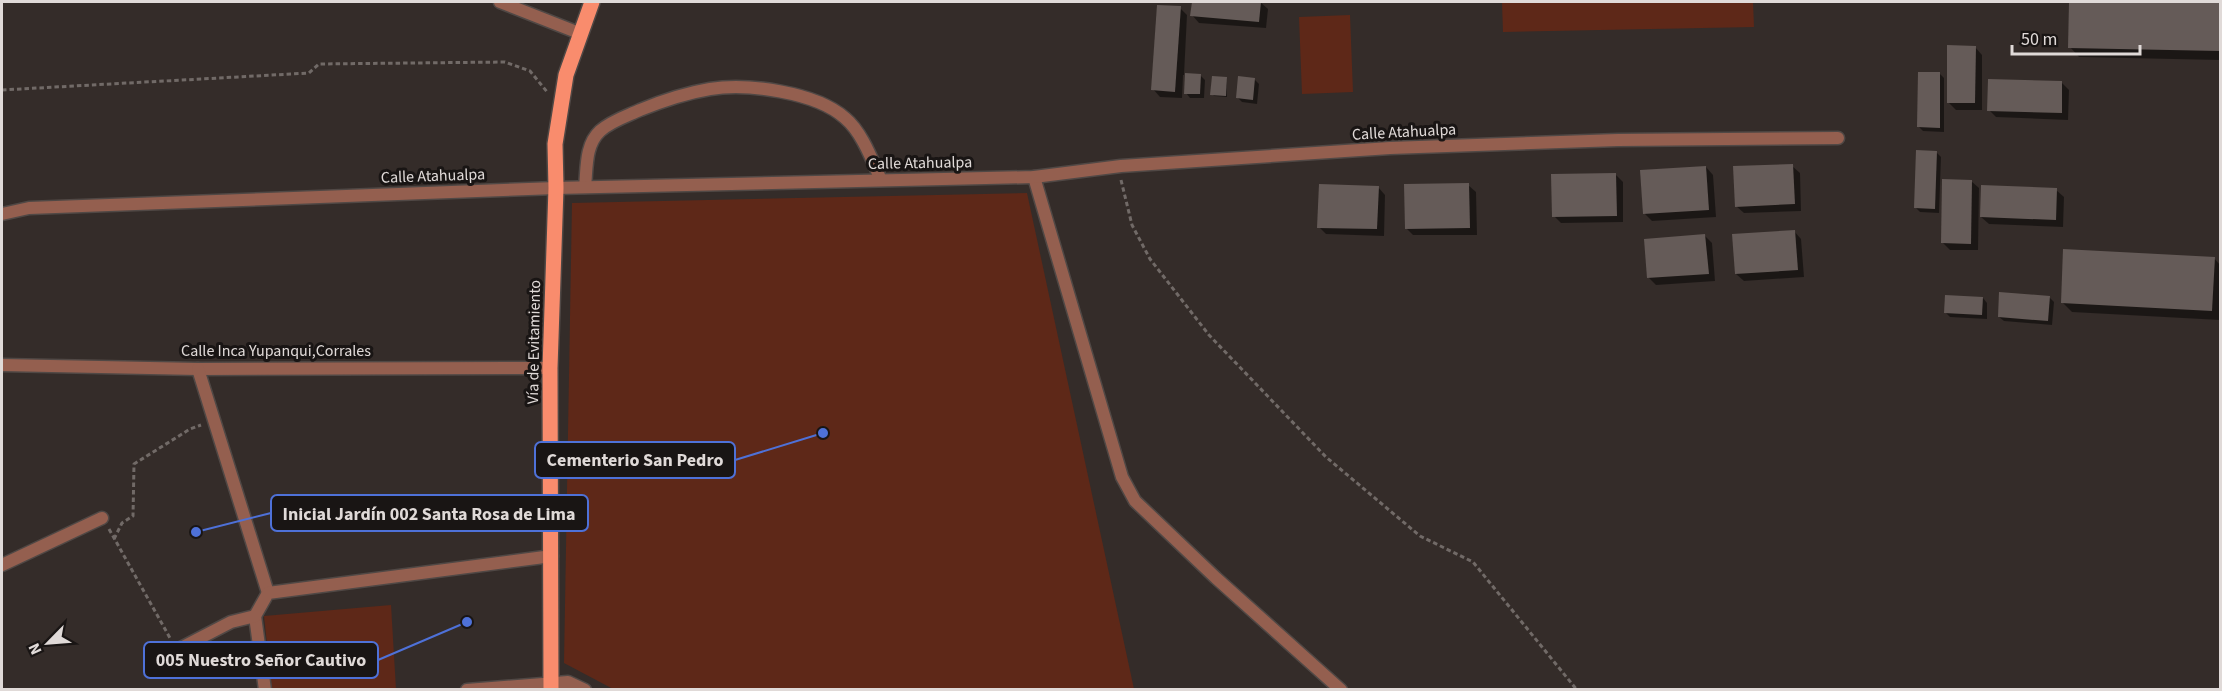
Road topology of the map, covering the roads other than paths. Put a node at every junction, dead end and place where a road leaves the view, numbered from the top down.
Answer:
1 (500, 2) edge
2 (592, 2) edge
3 (579, 33) junction
4 (1838, 138) dead end
5 (1034, 177) junction
6 (881, 180) junction
7 (585, 187) junction
8 (556, 188) junction
9 (2, 214) edge
10 (2, 365) edge
11 (550, 368) junction
12 (198, 369) junction
13 (102, 518) road end
14 (552, 556) junction
15 (2, 565) edge
16 (268, 593) junction
17 (255, 616) junction
18 (177, 650) road end
19 (551, 686) edge
20 (481, 688) edge
21 (265, 690) edge
22 (467, 690) edge
23 (585, 690) edge
24 (1341, 690) edge

1 - 3 street
2 - 3 main road, Vía de Evitamiento
3 - 8 main road, Vía de Evitamiento
4 - 5 street, Calle Atahualpa
5 - 6 street, Calle Atahualpa
5 - 24 street
6 - 7 street, Calle Atahualpa
6 - 7 street
7 - 8 street, Calle Atahualpa
8 - 9 street, Calle Atahualpa
8 - 11 main road, Vía de Evitamiento
10 - 12 street, Calle Inca Yupanqui,Corrales
11 - 12 street, Calle Inca Yupanqui,Corrales
11 - 14 main road, Vía de Evitamiento
12 - 16 street
13 - 15 street
14 - 16 street
14 - 19 main road, Vía de Evitamiento
16 - 17 street
17 - 18 street
17 - 21 street
19 - 20 street
19 - 23 street
20 - 22 street

